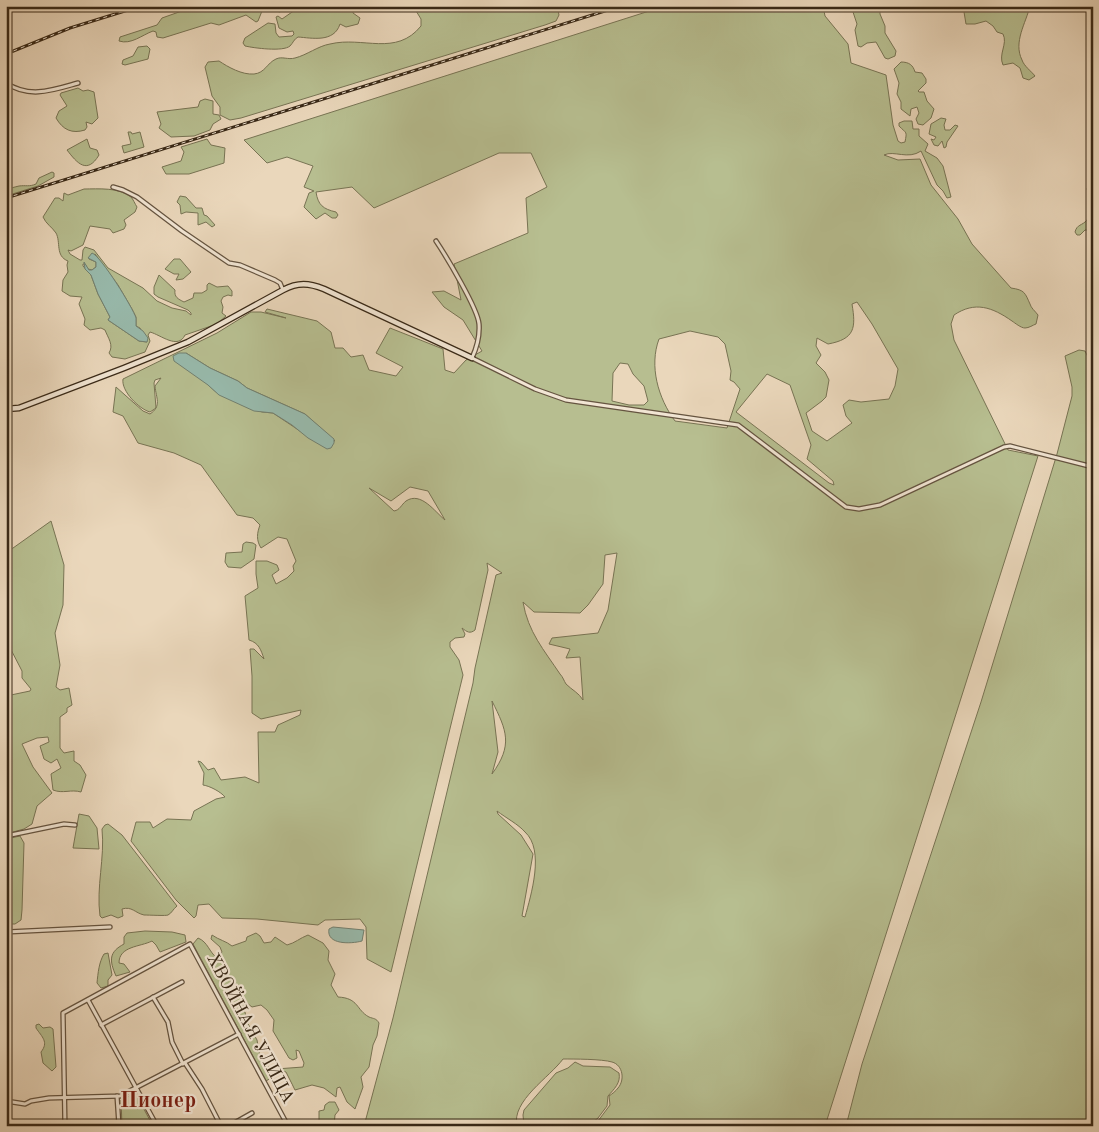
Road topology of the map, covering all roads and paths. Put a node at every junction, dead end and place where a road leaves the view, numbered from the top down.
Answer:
1 (6, 83) edge
2 (78, 83) dead end
3 (113, 187) dead end
4 (436, 241) dead end
5 (283, 290) junction
6 (472, 358) junction
7 (6, 409) edge
8 (1093, 467) edge
9 (75, 825) dead end
10 (6, 836) edge
11 (110, 927) dead end
12 (6, 932) edge
13 (182, 982) dead end
14 (153, 997) junction
15 (88, 1000) junction
16 (101, 1025) junction
17 (239, 1034) junction
18 (184, 1064) junction
19 (136, 1088) junction
20 (117, 1096) junction
21 (65, 1097) junction
22 (6, 1102) edge
23 (252, 1113) dead end
24 (65, 1126) edge
25 (119, 1126) edge
26 (157, 1126) edge
27 (221, 1126) edge
28 (229, 1126) edge
29 (288, 1126) edge

1 - 2 street
3 - 5 street
4 - 6 street
5 - 6 street
5 - 7 street
6 - 8 street
9 - 10 street
11 - 12 street
13 - 14 street
14 - 16 street
14 - 18 street
15 - 16 street
15 - 17 street, ХВОЙНАЯ УЛИЦА
15 - 21 street
16 - 19 street
17 - 18 street
17 - 29 street, ХВОЙНАЯ УЛИЦА
18 - 19 street
18 - 27 street
19 - 20 street
19 - 26 street
20 - 21 street
20 - 25 street
21 - 22 street
21 - 24 street
23 - 28 street

